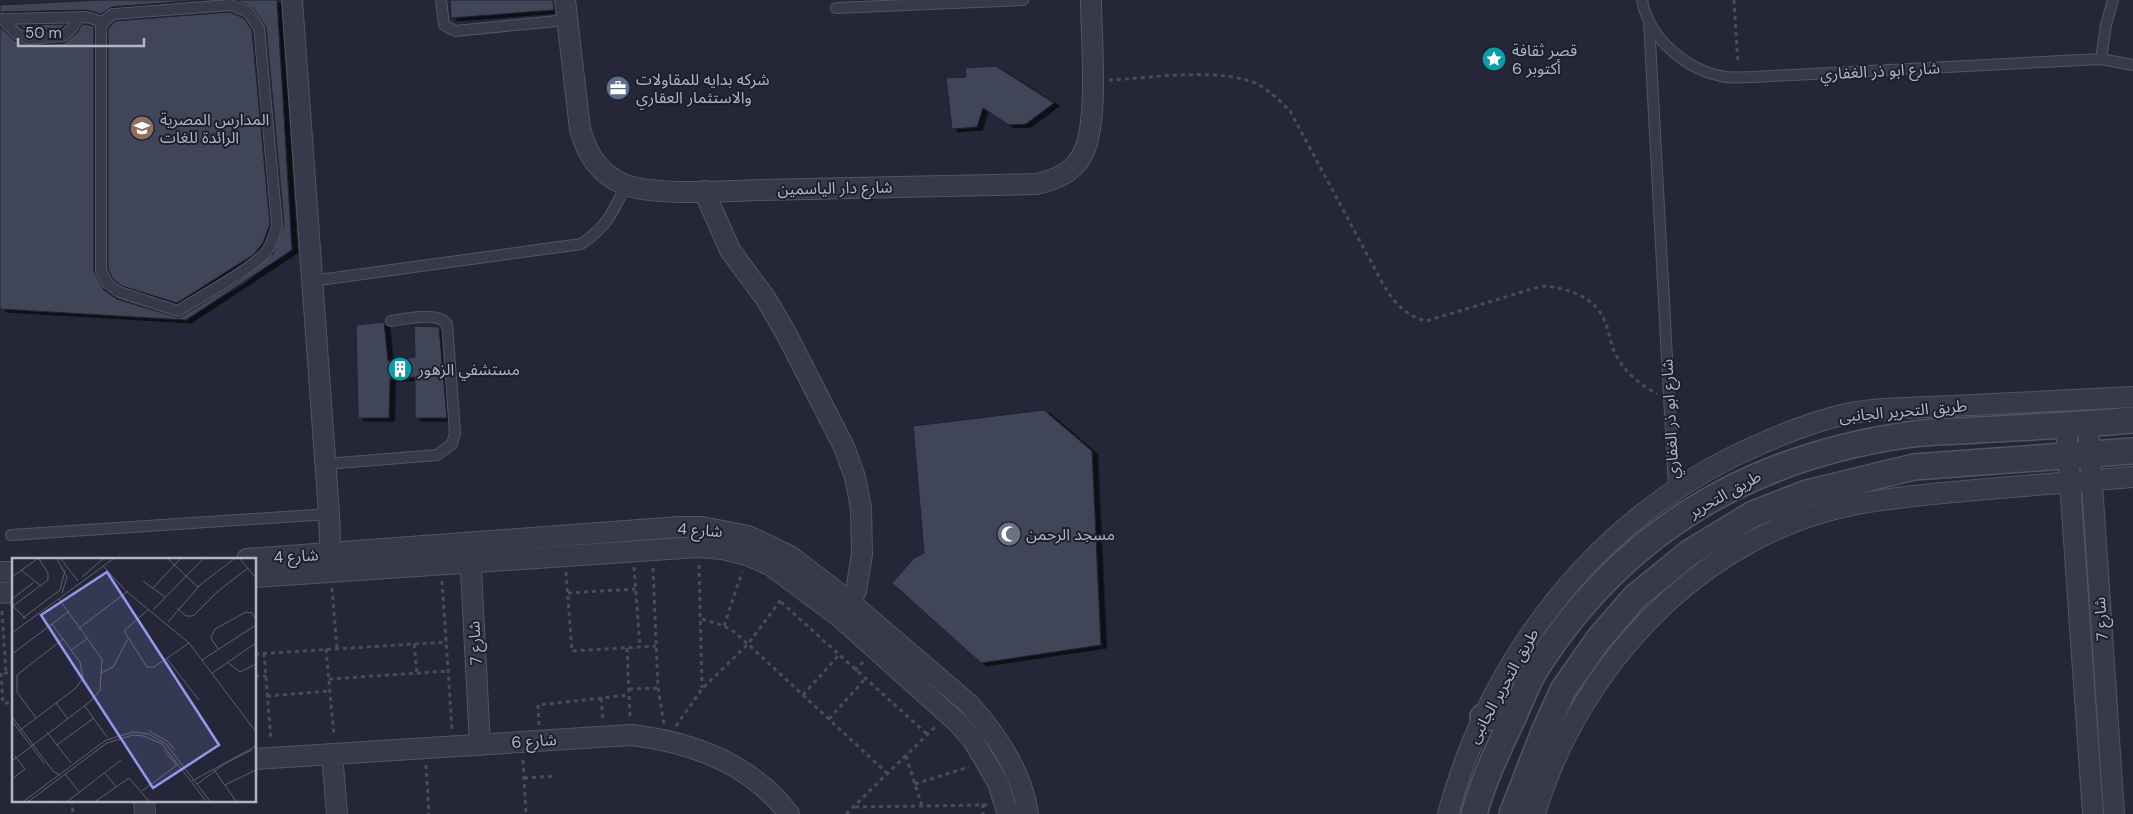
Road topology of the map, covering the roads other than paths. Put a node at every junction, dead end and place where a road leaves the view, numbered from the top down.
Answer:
1 (292, 0) edge
2 (441, 0) edge
3 (566, 0) edge
4 (1023, 0) edge
5 (1090, 0) edge
6 (1642, 0) edge
7 (2113, 0) edge
8 (836, 8) dead end
9 (78, 18) junction
10 (1, 19) edge
11 (567, 20) junction
12 (1649, 20) junction
13 (103, 22) junction
14 (2101, 59) junction
15 (2133, 65) edge
16 (626, 185) junction
17 (704, 191) junction
18 (312, 281) junction
19 (391, 321) dead end
20 (2133, 398) edge
21 (2133, 420) edge
22 (2077, 424) junction
23 (2133, 451) edge
24 (2079, 455) junction
25 (326, 464) junction
26 (2133, 477) edge
27 (2092, 480) junction
28 (2070, 482) junction
29 (1674, 489) junction
30 (329, 514) junction
31 (12, 535) dead end
32 (470, 541) junction
33 (256, 559) edge
34 (330, 563) junction
35 (471, 564) junction
36 (256, 577) edge
37 (846, 610) junction
38 (1483, 717) junction
39 (1513, 718) junction
40 (480, 745) junction
41 (334, 754) junction
42 (264, 759) edge
43 (1008, 810) edge
44 (336, 814) edge
45 (789, 814) edge
46 (1028, 814) edge
47 (1448, 814) edge
48 (1474, 814) edge
49 (1512, 814) edge
50 (1535, 814) edge
51 (2093, 814) edge
52 (2114, 814) edge

1 - 18 street
2 - 11 lane
3 - 11 street, شارع دار الياسمين
4 - 8 lane
5 - 17 street, شارع دار الياسمين
6 - 12 lane, شارع ابو ذر الغفاري
7 - 14 lane
9 - 10 lane
9 - 10 lane
9 - 13 lane
11 - 16 street, شارع دار الياسمين
12 - 14 lane, شارع ابو ذر الغفاري
12 - 29 lane, شارع ابو ذر الغفاري
13 - 13 lane
14 - 15 lane, شارع ابو ذر الغفاري
16 - 17 street, شارع دار الياسمين
16 - 18 lane
17 - 37 street
18 - 25 street
19 - 25 lane
20 - 29 street, طريق التحرير الجانبى
21 - 22 street, طريق التحرير
22 - 24 street, شارع 7
22 - 39 street, طريق التحرير
23 - 24 street, طريق التحرير
24 - 27 street, شارع 7
24 - 28 street, شارع 7
24 - 49 street, طريق التحرير
25 - 30 street
26 - 27 street
27 - 28 street
27 - 52 street, شارع 7
28 - 50 street
28 - 51 street, شارع 7
29 - 38 street, طريق التحرير الجانبى
30 - 31 lane
30 - 34 street
32 - 34 street, شارع 4
32 - 35 street, شارع 7
32 - 37 street, شارع 4
33 - 34 street, شارع 4
34 - 35 street, شارع 4
34 - 36 street, شارع 4
35 - 37 street, شارع 4
35 - 40 street, شارع 7
37 - 43 street, شارع 4
37 - 46 street, شارع 4
38 - 39 street
38 - 47 street, طريق التحرير الجانبى
39 - 48 street, طريق التحرير
40 - 41 street, شارع 6
40 - 45 street, شارع 6
41 - 42 street, شارع 6
41 - 44 street

